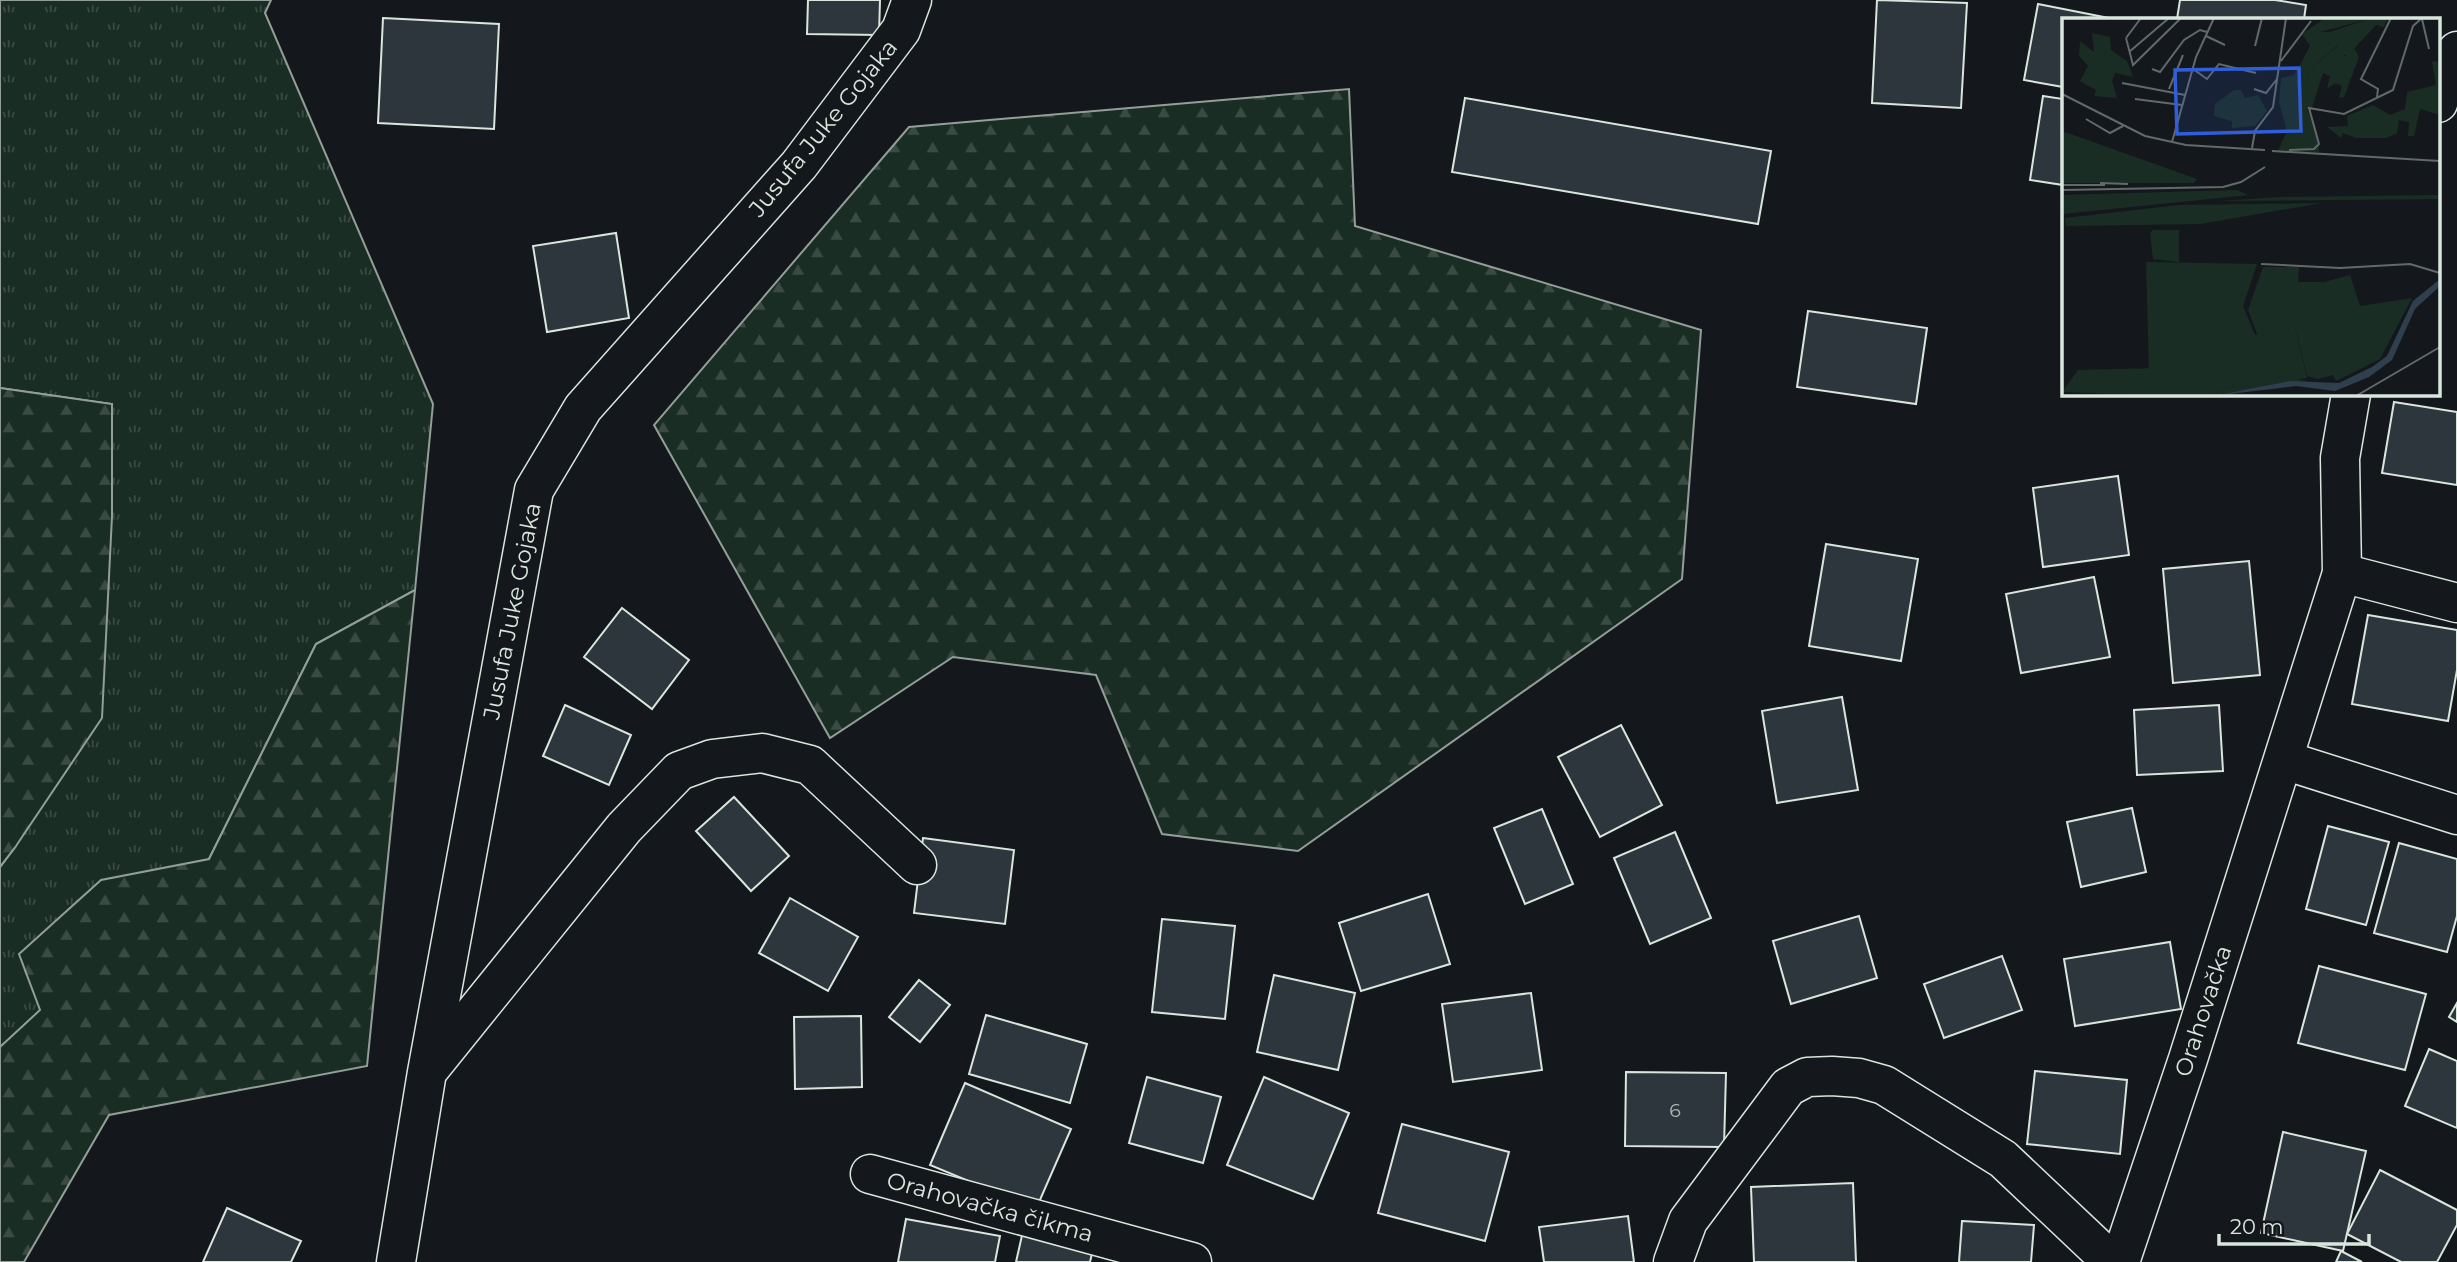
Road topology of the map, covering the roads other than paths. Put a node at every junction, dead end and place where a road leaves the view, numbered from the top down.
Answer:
1 (912, 0) edge
2 (2457, 51) edge
3 (2440, 98) edge
4 (2351, 396) edge
5 (2342, 573) junction
6 (2457, 603) edge
7 (2284, 760) junction
8 (2457, 815) edge
9 (917, 865) dead end
10 (427, 1072) junction
11 (870, 1174) dead end
12 (396, 1262) edge
13 (1192, 1262) edge
14 (1673, 1262) edge
15 (2112, 1262) edge
16 (2120, 1262) edge

1 - 10 street, Jusufa Juke Gojaka
2 - 3 street
4 - 5 street, Orahovačka
5 - 6 street
5 - 7 street, Orahovačka
7 - 8 street
7 - 16 street, Orahovačka
9 - 10 street
10 - 12 street, Jusufa Juke Gojaka
11 - 13 street, Orahovačka čikma
14 - 15 street

